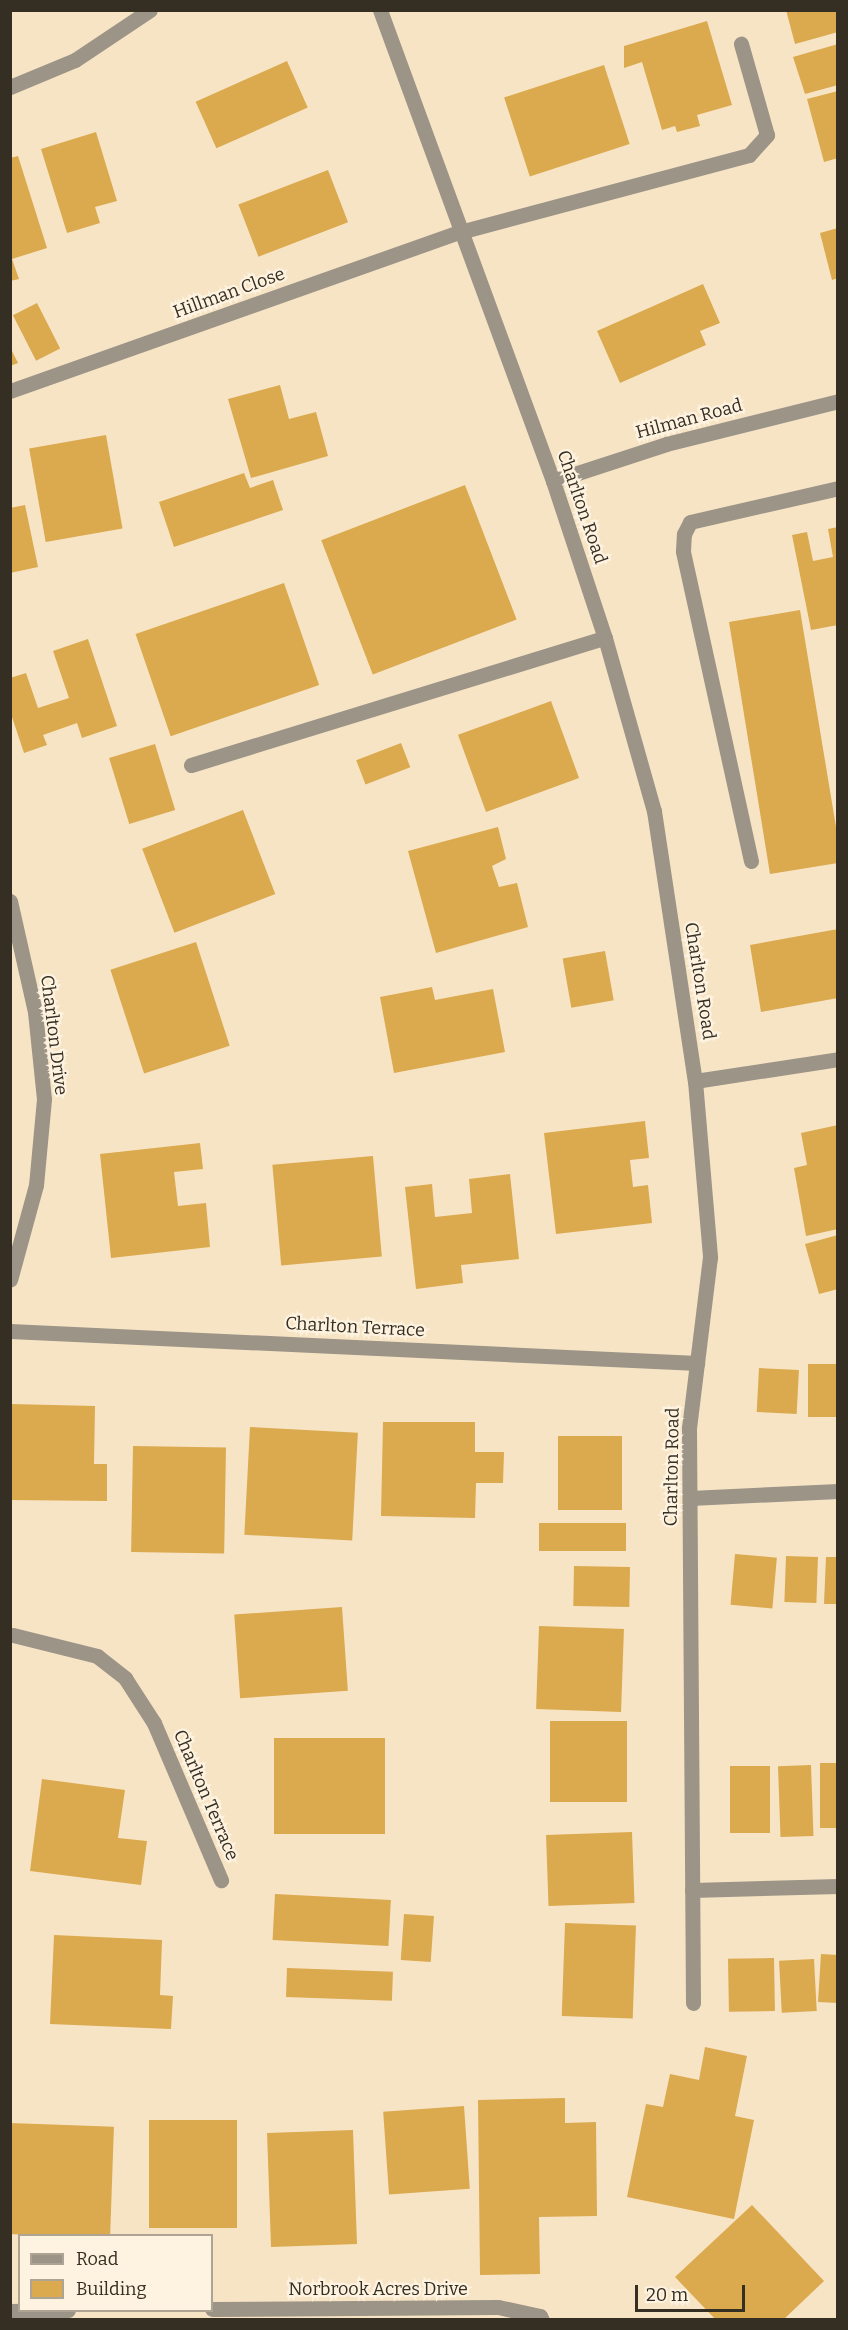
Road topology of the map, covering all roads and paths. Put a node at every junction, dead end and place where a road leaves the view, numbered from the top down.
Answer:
1 (150, 10) edge
2 (380, 10) edge
3 (741, 44) dead end
4 (10, 87) edge
5 (460, 232) junction
6 (10, 391) edge
7 (837, 400) edge
8 (553, 481) junction
9 (837, 488) edge
10 (605, 638) junction
11 (192, 765) dead end
12 (751, 861) dead end
13 (10, 901) edge
14 (837, 1059) edge
15 (695, 1080) junction
16 (10, 1280) edge
17 (10, 1331) edge
18 (697, 1363) junction
19 (837, 1491) edge
20 (690, 1498) junction
21 (11, 1639) edge
22 (221, 1880) dead end
23 (837, 1886) edge
24 (692, 1890) junction
25 (693, 2002) dead end
26 (213, 2309) edge
27 (543, 2319) edge

1 - 4 street
2 - 5 street, Charlton Road
3 - 5 street, Hillman Close
5 - 6 street, Hillman Close
5 - 8 street, Charlton Road
7 - 8 street, Hilman Road
8 - 10 street, Charlton Road
9 - 12 street
10 - 11 street
10 - 15 street, Charlton Road
13 - 16 street, Charlton Drive
14 - 15 street
15 - 18 street, Charlton Road
17 - 18 street, Charlton Terrace
18 - 20 street, Charlton Road
19 - 20 street
20 - 24 street, Charlton Road
21 - 22 street, Charlton Terrace
23 - 24 street
24 - 25 street, Charlton Road
26 - 27 street, Norbrook Acres Drive

